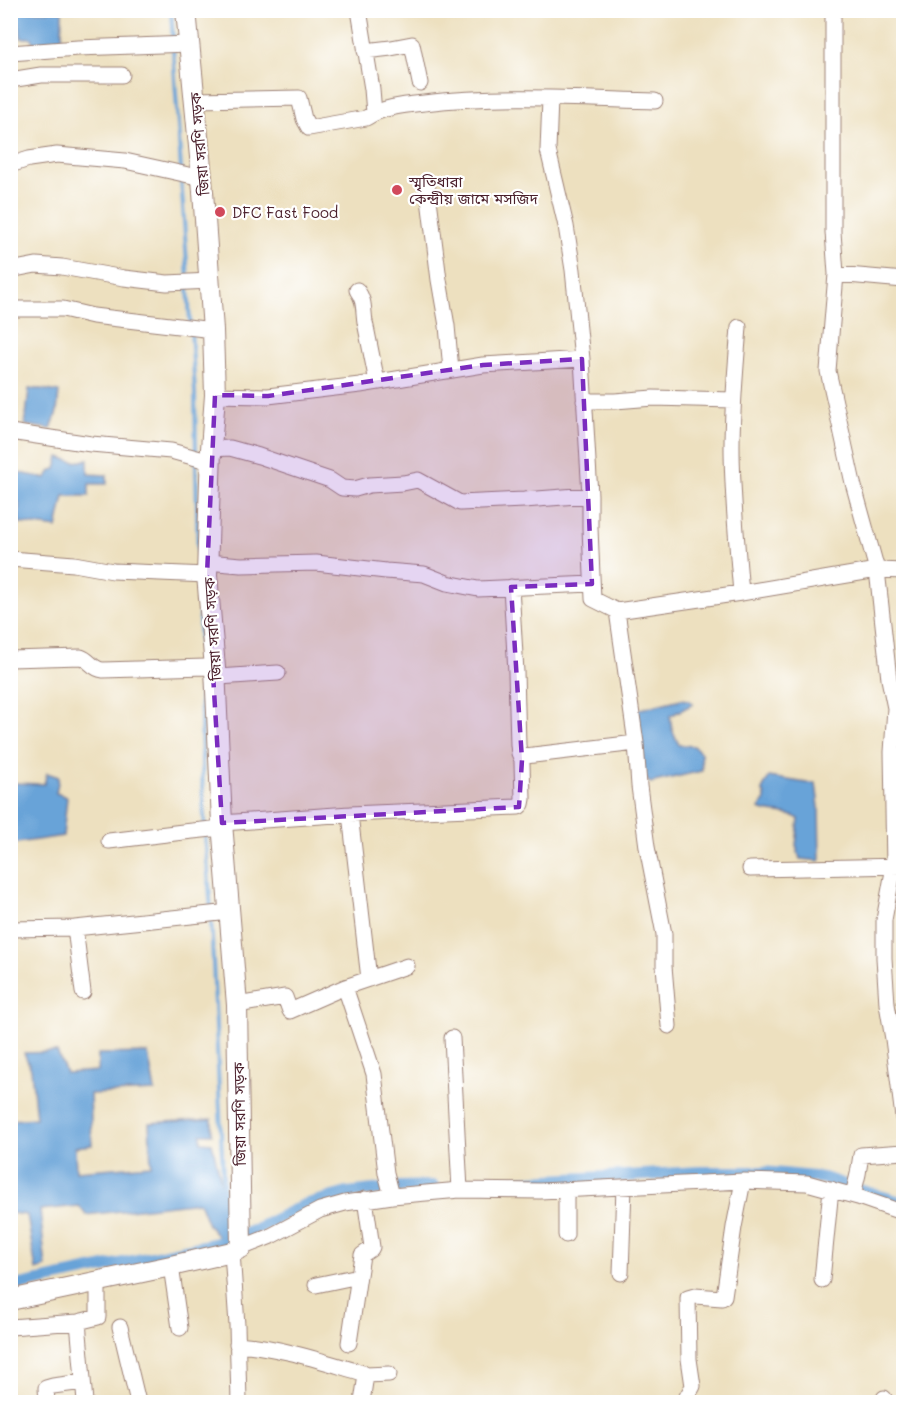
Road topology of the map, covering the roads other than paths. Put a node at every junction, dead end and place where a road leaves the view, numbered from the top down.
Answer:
1 (186, 10) edge
2 (359, 10) edge
3 (833, 10) edge
4 (189, 44) junction
5 (365, 51) junction
6 (10, 53) edge
7 (122, 75) dead end
8 (10, 80) edge
9 (420, 83) dead end
10 (550, 99) junction
11 (195, 100) junction
12 (655, 100) dead end
13 (374, 113) junction
14 (10, 165) edge
15 (202, 178) junction
16 (427, 183) dead end
17 (10, 270) edge
18 (836, 274) junction
19 (903, 280) edge
20 (211, 281) junction
21 (357, 290) dead end
22 (10, 309) edge
23 (739, 327) dead end
24 (213, 330) junction
25 (582, 359) junction
26 (451, 370) junction
27 (377, 382) junction
28 (215, 395) junction
29 (733, 400) junction
30 (584, 401) junction
31 (10, 432) edge
32 (211, 455) junction
33 (590, 495) junction
34 (10, 559) edge
35 (207, 568) junction
36 (877, 570) junction
37 (903, 571) edge
38 (592, 584) junction
39 (511, 587) junction
40 (741, 593) junction
41 (617, 611) junction
42 (10, 659) edge
43 (215, 671) junction
44 (278, 673) dead end
45 (636, 743) junction
46 (522, 759) junction
47 (350, 814) junction
48 (222, 825) junction
49 (109, 841) dead end
50 (899, 866) edge
51 (750, 869) dead end
52 (230, 912) junction
53 (75, 928) junction
54 (10, 929) edge
55 (406, 966) dead end
56 (369, 978) junction
57 (345, 987) junction
58 (82, 992) dead end
59 (237, 1005) junction
60 (896, 1016) edge
61 (669, 1026) dead end
62 (452, 1038) dead end
63 (903, 1125) edge
64 (903, 1152) edge
65 (743, 1181) junction
66 (624, 1187) junction
67 (460, 1190) junction
68 (566, 1190) junction
69 (831, 1190) junction
70 (392, 1195) junction
71 (853, 1195) junction
72 (365, 1200) junction
73 (903, 1213) edge
74 (566, 1235) dead end
75 (238, 1247) junction
76 (171, 1266) junction
77 (621, 1273) dead end
78 (358, 1276) junction
79 (822, 1280) dead end
80 (98, 1281) junction
81 (316, 1285) dead end
82 (10, 1300) edge
83 (78, 1322) junction
84 (10, 1327) edge
85 (120, 1327) dead end
86 (180, 1328) dead end
87 (349, 1342) dead end
88 (237, 1344) junction
89 (389, 1374) dead end
90 (366, 1376) junction
91 (82, 1382) junction
92 (47, 1402) edge
93 (85, 1402) edge
94 (138, 1402) edge
95 (239, 1402) edge
96 (362, 1402) edge
97 (684, 1402) edge

1 - 4 main road, জিয়া সরণি সড়ক
2 - 5 street
3 - 18 street
4 - 6 street
4 - 11 main road, জিয়া সরণি সড়ক
5 - 9 street
5 - 13 street
7 - 8 street
10 - 12 street
10 - 13 street
10 - 25 street
11 - 13 street
11 - 15 main road, জিয়া সরণি সড়ক
14 - 15 street
15 - 20 main road, জিয়া সরণি সড়ক
16 - 26 street
17 - 20 street
18 - 19 street
18 - 36 street
20 - 24 main road, জিয়া সরণি সড়ক
21 - 27 street
22 - 24 street
23 - 29 street
24 - 28 main road, জিয়া সরণি সড়ক
25 - 26 street
25 - 30 street
26 - 27 street
27 - 28 street
28 - 32 main road, জিয়া সরণি সড়ক
29 - 30 street
29 - 40 street
30 - 33 street
31 - 32 street
32 - 33 street
32 - 35 main road, জিয়া সরণি সড়ক
33 - 38 street
34 - 35 street
35 - 39 street
35 - 43 main road, জিয়া সরণি সড়ক
36 - 37 street
36 - 40 street
36 - 50 street
38 - 39 street
38 - 41 street
39 - 46 street
40 - 41 street
41 - 45 street
42 - 43 street
43 - 44 street
43 - 48 main road, জিয়া সরণি সড়ক
45 - 46 street
45 - 61 street
46 - 47 street
47 - 48 street
47 - 56 street
48 - 49 street
48 - 52 main road, জিয়া সরণি সড়ক
50 - 51 street
50 - 60 street
52 - 53 street
52 - 59 main road, জিয়া সরণি সড়ক
53 - 54 street
53 - 58 street
55 - 56 street
56 - 57 street
57 - 59 street
57 - 70 street
59 - 75 main road, জিয়া সরণি সড়ক
60 - 63 street
62 - 67 street
64 - 71 street
65 - 66 street
65 - 69 street
65 - 97 street
66 - 68 street
66 - 77 street
67 - 68 street
67 - 70 street
68 - 74 street
69 - 71 street
69 - 79 street
70 - 72 street
71 - 73 street
72 - 75 street
72 - 78 street
75 - 76 main road
75 - 88 street
76 - 80 main road
76 - 86 street
78 - 81 street
78 - 87 street
80 - 82 main road
80 - 83 street
83 - 84 street
83 - 91 street
85 - 94 street
88 - 90 street
88 - 95 street
89 - 90 street
90 - 96 street
91 - 92 street
91 - 93 street

